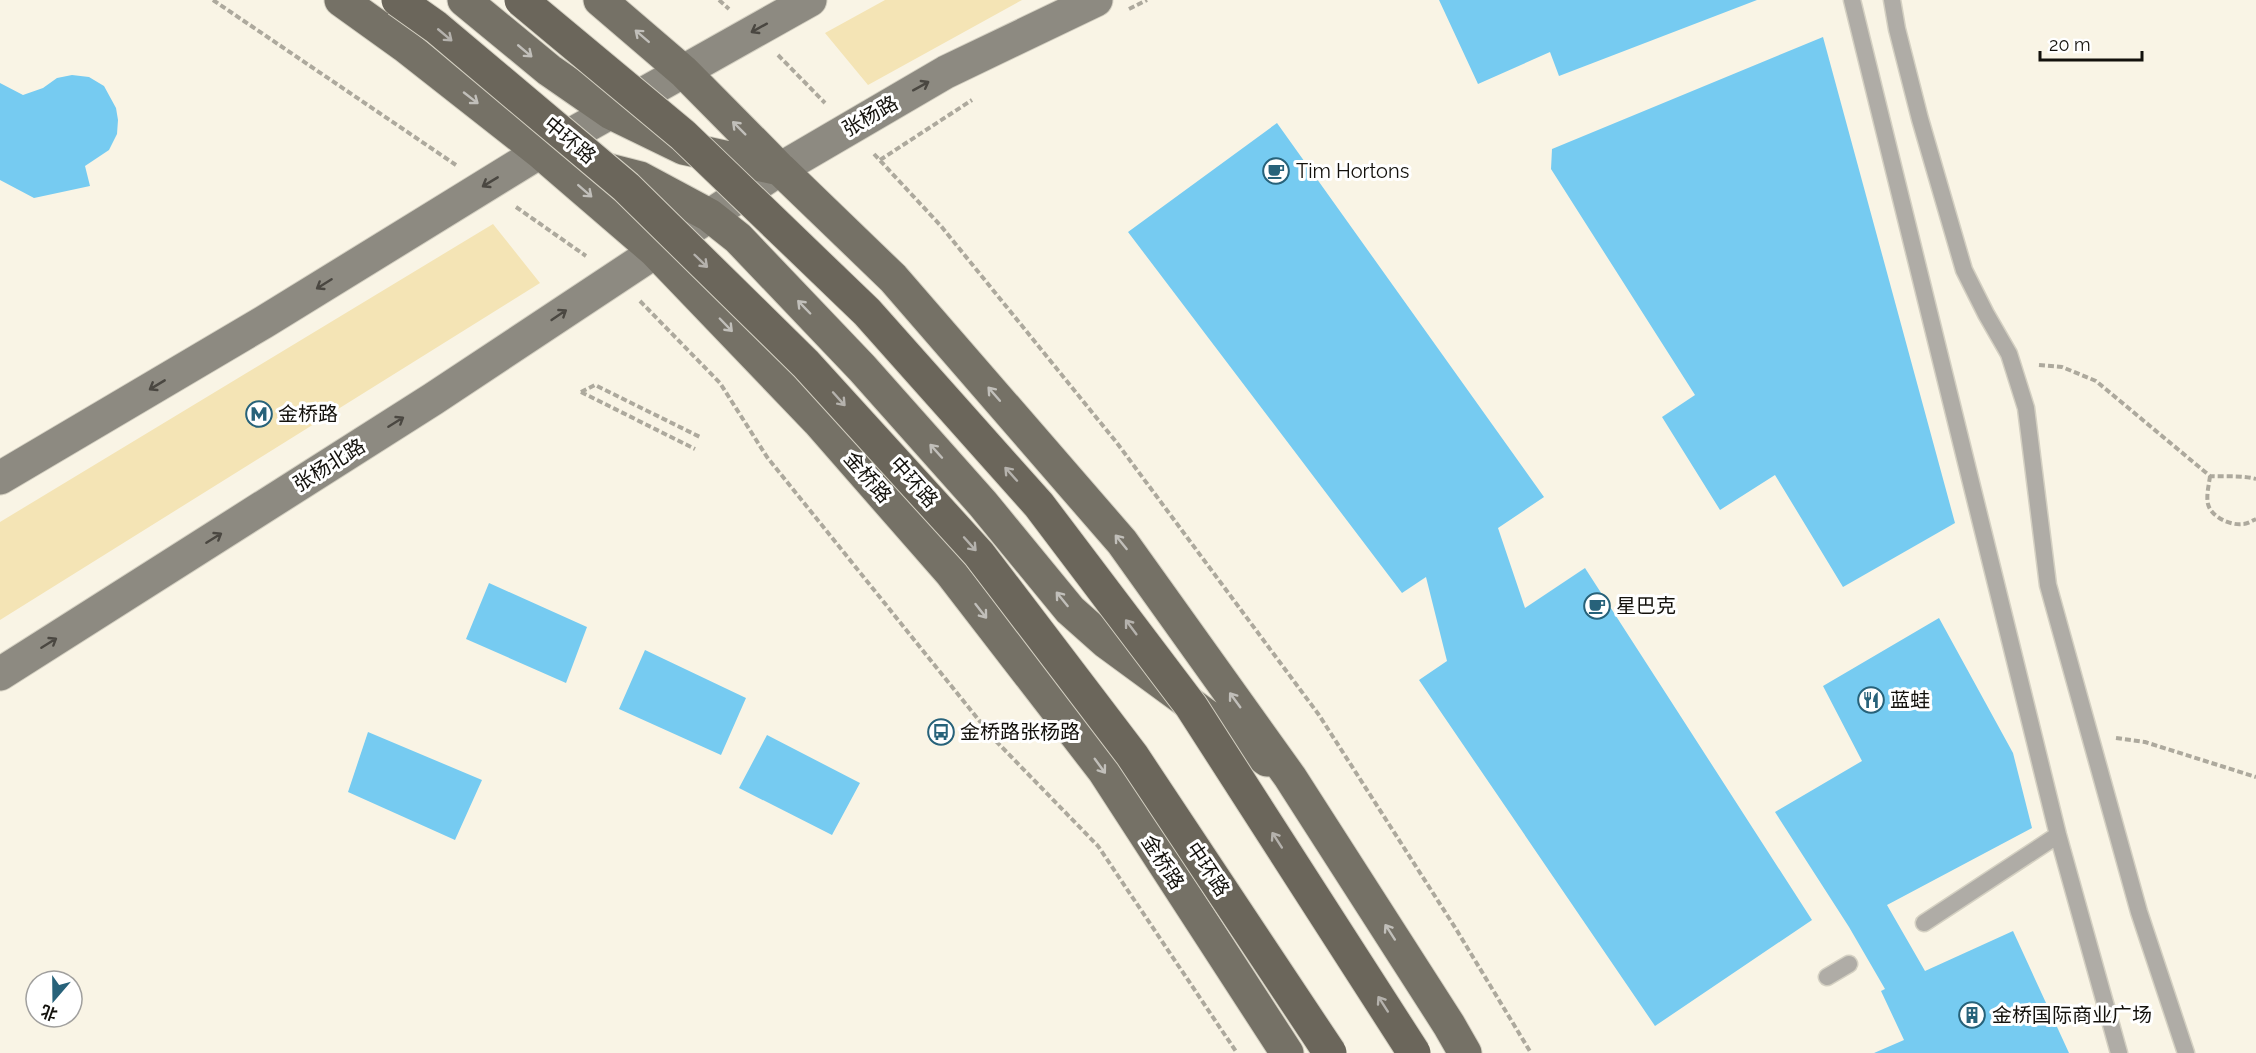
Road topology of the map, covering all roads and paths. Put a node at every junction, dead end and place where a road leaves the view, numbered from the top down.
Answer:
1 (213, 0) edge
2 (341, 0) edge
3 (398, 0) edge
4 (464, 0) edge
5 (521, 0) edge
6 (600, 0) edge
7 (719, 0) edge
8 (810, 0) edge
9 (1096, 0) edge
10 (1852, 0) edge
11 (1892, 0) edge
12 (753, 31) junction
13 (684, 72) junction
14 (610, 113) junction
15 (850, 127) junction
16 (540, 152) junction
17 (780, 170) junction
18 (485, 185) junction
19 (709, 215) junction
20 (655, 251) junction
21 (616, 277) junction
22 (2012, 363) junction
23 (700, 437) dead end
24 (696, 449) dead end
25 (2210, 476) junction
26 (0, 478) edge
27 (2256, 479) edge
28 (2256, 519) edge
29 (0, 674) edge
30 (2090, 735) junction
31 (1290, 777) junction
32 (2256, 777) edge
33 (2058, 835) junction
34 (1924, 923) dead end
35 (1849, 964) dead end
36 (1827, 977) dead end
37 (1237, 1053) edge
38 (1287, 1053) edge
39 (1330, 1053) edge
40 (1414, 1053) edge
41 (1465, 1053) edge
42 (1531, 1053) edge
43 (2119, 1053) edge
44 (2186, 1053) edge

1 - 18 path
2 -> 16 main road, 金桥路
3 -> 39 highway, 中环路, bridge
4 -> 14 main road
40 -> 5 highway, bridge
13 -> 6 main road
7 - 12 path
8 -> 12 main road
15 -> 9 main road, 张杨路
10 - 33 lane
11 - 22 lane
12 - 13 main road
12 - 15 path
13 - 14 main road
17 -> 13 main road
14 - 16 main road
14 - 17 main road
15 - 17 main road, 张杨路
15 - 42 path
16 -> 18 main road
16 - 19 main road
16 -> 20 main road, 金桥路
17 - 19 main road, 张杨路
31 -> 17 main road
18 - 21 path
18 -> 26 main road
19 - 20 main road, 张杨路
31 -> 19 main road
20 - 21 main road, 张杨北路
20 -> 38 main road, 金桥路
29 -> 21 main road, 张杨北路
21 - 37 path
22 - 25 path
22 - 30 lane
23 - 24 path
25 - 27 path
25 - 28 path
30 - 32 path
30 - 44 lane
41 -> 31 main road
33 - 34 lane
33 - 43 lane
35 - 36 lane

